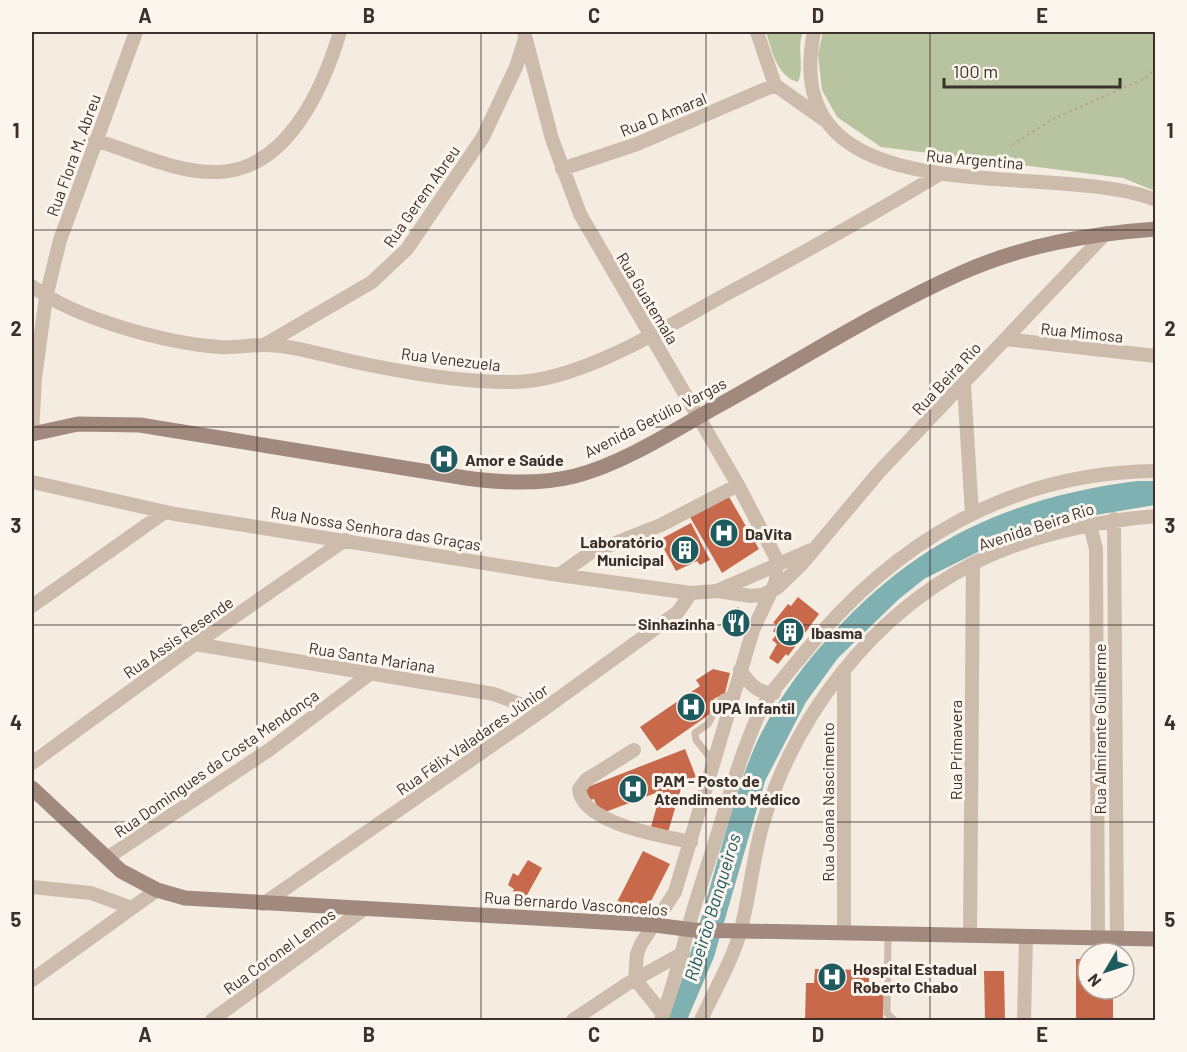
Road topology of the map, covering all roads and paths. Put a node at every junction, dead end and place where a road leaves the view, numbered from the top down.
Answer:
1 (136, 32) edge
2 (340, 32) edge
3 (757, 32) edge
4 (814, 32) edge
5 (524, 37) edge
6 (1155, 67) edge
7 (775, 85) junction
8 (827, 122) junction
9 (95, 140) junction
10 (1012, 145) dead end
11 (562, 169) junction
12 (938, 175) junction
13 (1155, 200) edge
14 (1155, 229) edge
15 (1106, 233) junction
16 (32, 286) edge
17 (46, 297) junction
18 (651, 335) junction
19 (1005, 339) junction
20 (264, 345) junction
21 (1155, 356) edge
22 (964, 385) junction
23 (698, 417) junction
24 (32, 434) edge
25 (1155, 471) edge
26 (32, 482) edge
27 (738, 485) junction
28 (165, 512) junction
29 (972, 514) junction
30 (1155, 516) edge
31 (1114, 519) junction
32 (1090, 525) junction
33 (345, 540) junction
34 (813, 549) junction
35 (973, 564) junction
36 (777, 566) junction
37 (755, 574) junction
38 (560, 575) junction
39 (717, 591) junction
40 (771, 592) junction
41 (691, 593) junction
42 (751, 596) junction
43 (32, 606) edge
44 (753, 630) junction
45 (195, 644) junction
46 (740, 670) junction
47 (844, 670) junction
48 (371, 673) junction
49 (735, 691) junction
50 (774, 693) junction
51 (760, 710) junction
52 (540, 712) junction
53 (634, 750) dead end
54 (32, 763) edge
55 (712, 767) junction
56 (32, 788) edge
57 (691, 842) junction
58 (107, 858) junction
59 (32, 887) edge
60 (158, 890) junction
61 (263, 904) junction
62 (132, 908) junction
63 (364, 909) junction
64 (655, 925) junction
65 (690, 930) junction
66 (735, 932) junction
67 (844, 933) junction
68 (888, 934) junction
69 (970, 936) junction
70 (1026, 937) junction
71 (1098, 937) junction
72 (1117, 938) junction
73 (1155, 939) edge
74 (683, 952) junction
75 (635, 979) junction
76 (32, 980) edge
77 (228, 1016) edge
78 (662, 1017) edge
79 (212, 1020) edge
80 (573, 1020) edge
81 (701, 1020) edge
82 (894, 1020) edge
83 (1024, 1020) edge

1 - 9 street, Rua Flora M. Abreu
2 - 9 street
3 - 7 street
4 - 8 street, Rua Argentina
5 - 11 street, Rua Guatemala
5 - 20 street, Rua Gerem Abreu
6 - 10 path
7 - 8 street
7 - 11 street, Rua D Amaral
8 - 12 street, Rua Argentina
9 - 17 street, Rua Flora M. Abreu
11 - 18 street, Rua Guatemala
12 - 13 street, Rua Argentina
12 - 18 street, Rua Venezuela
14 - 15 main road, Avenida Getúlio Vargas
15 - 19 street, Rua Beira Rio
15 - 23 main road, Avenida Getúlio Vargas
16 - 17 street, Rua Venezuela
17 - 20 street, Rua Venezuela
17 - 24 street, Rua Flora M. Abreu
18 - 20 street, Rua Venezuela
18 - 23 street, Rua Guatemala
19 - 21 street, Rua Mimosa
19 - 22 street, Rua Beira Rio
22 - 29 street
22 - 34 street, Rua Beira Rio
23 - 24 main road, Avenida Getúlio Vargas
23 - 27 street, Rua Guatemala
25 - 29 street, Avenida Beira Rio
26 - 28 street, Rua Nossa Senhora das Graças
27 - 36 street, Rua Guatemala
27 - 38 street
28 - 33 street, Rua Nossa Senhora das Graças
28 - 43 street
29 - 50 street, Avenida Beira Rio
30 - 31 street, Avenida Beira Rio
31 - 32 street, Avenida Beira Rio
31 - 72 street, Rua Almirante Guilherme
32 - 35 street, Avenida Beira Rio
32 - 71 street, Rua Almirante Guilherme
33 - 38 street, Rua Nossa Senhora das Graças
33 - 45 street, Rua Assis Resende
34 - 36 street, Rua Beira Rio
34 - 40 street, Rua Beira Rio
35 - 47 street, Avenida Beira Rio
35 - 69 street, Rua Primavera
36 - 37 street, Rua Beira Rio
36 - 40 street, Rua Beira Rio
37 - 39 street, Rua Nossa Senhora das Graças
37 - 40 street
37 - 42 street, Rua Beira Rio
38 - 41 street, Rua Nossa Senhora das Graças
39 - 41 street, Rua Nossa Senhora das Graças
39 - 42 street, Rua Nossa Senhora das Graças
40 - 42 street
40 - 44 street, Rua Beira Rio
41 - 52 street, Rua Félix Valadares Júnior
42 - 44 street, Rua Beira Rio
44 - 46 street, Rua Beira Rio
45 - 48 street, Rua Santa Mariana
45 - 54 street, Rua Assis Resende
46 - 49 street, Rua Beira Rio
46 - 50 street
47 - 66 street, Avenida Beira Rio
47 - 67 street, Rua Joana Nascimento
48 - 52 street, Rua Santa Mariana
48 - 58 street, Rua Domingues da Costa Mendonça
49 - 51 street
49 - 55 street, Rua Beira Rio
49 - 55 lane
50 - 51 street, Avenida Beira Rio
51 - 65 street, Avenida Beira Rio
52 - 61 street, Rua Félix Valadares Júnior
53 - 57 street
55 - 57 street, Rua Beira Rio
56 - 58 main road, Rua Bernardo Vasconcelos
57 - 64 street, Rua Beira Rio
58 - 60 main road, Rua Bernardo Vasconcelos
59 - 62 street
60 - 61 main road, Rua Bernardo Vasconcelos
60 - 62 street
61 - 63 main road, Rua Bernardo Vasconcelos
62 - 76 street
63 - 64 main road, Rua Bernardo Vasconcelos
63 - 77 street, Rua Coronel Lemos
64 - 65 main road, Rua Bernardo Vasconcelos
64 - 75 street, Rua Beira Rio
65 - 66 main road, Rua Bernardo Vasconcelos
65 - 74 street, Avenida Beira Rio
66 - 67 main road, Rua Bernardo Vasconcelos
66 - 81 street, Avenida Beira Rio
67 - 68 main road, Rua Bernardo Vasconcelos
68 - 69 main road, Rua Bernardo Vasconcelos
68 - 82 lane
69 - 70 main road, Rua Bernardo Vasconcelos
70 - 71 main road, Rua Bernardo Vasconcelos
70 - 83 street
71 - 72 main road, Rua Bernardo Vasconcelos
72 - 73 main road, Rua Bernardo Vasconcelos
74 - 75 street
74 - 78 street, Avenida Beira Rio
75 - 78 street
75 - 80 street
77 - 79 street, Rua Coronel Lemos

